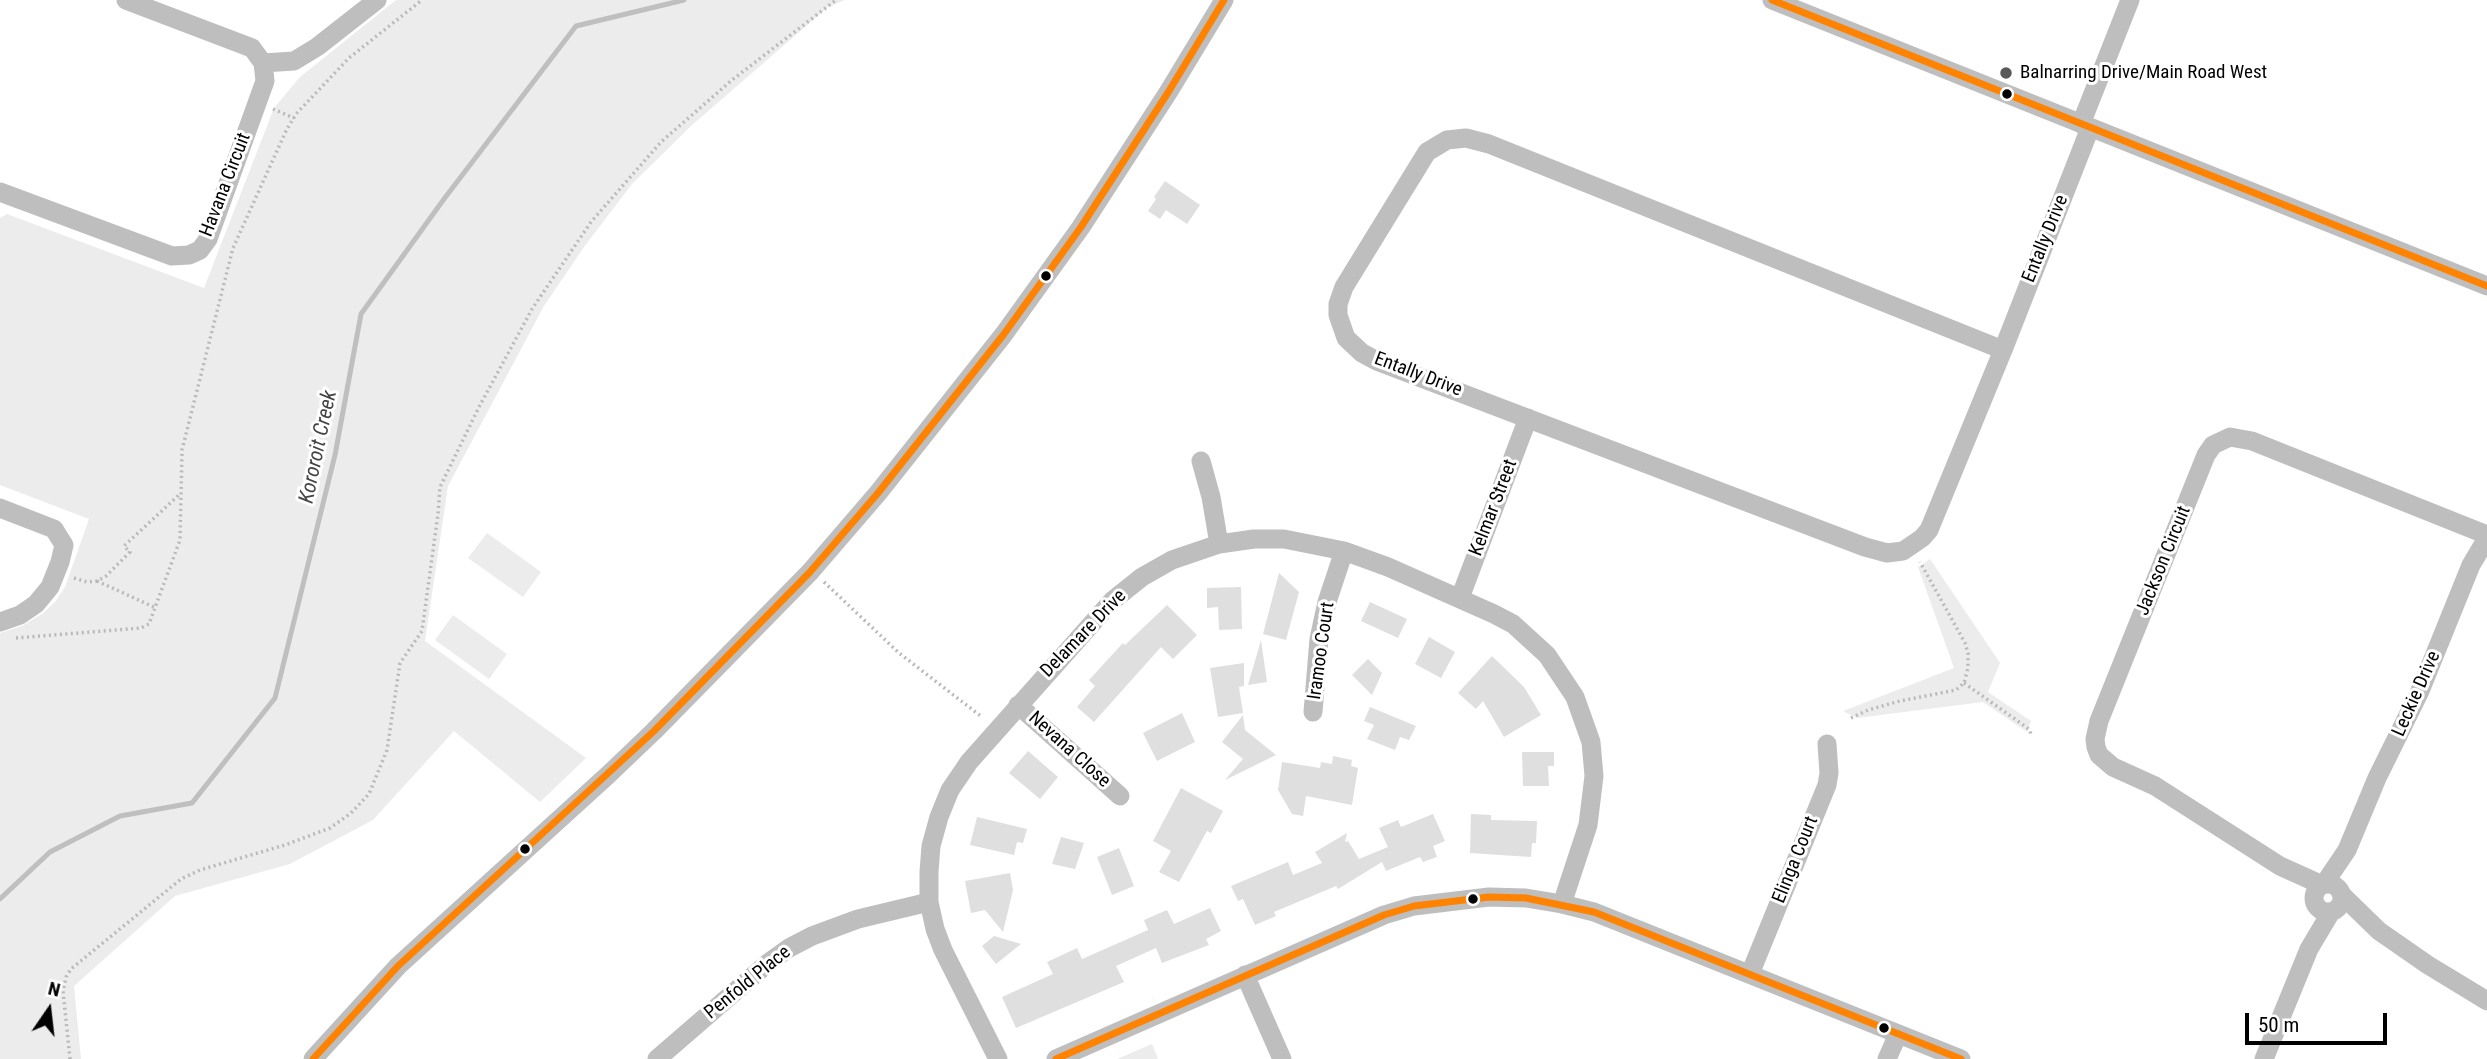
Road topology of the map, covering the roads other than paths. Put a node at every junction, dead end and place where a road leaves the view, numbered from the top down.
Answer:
1 (126, 0) edge
2 (377, 0) edge
3 (1224, 0) edge
4 (1772, 0) edge
5 (2130, 0) edge
6 (263, 63) junction
7 (2085, 126) junction
8 (0, 192) edge
9 (2487, 286) edge
10 (2003, 350) junction
11 (1528, 418) junction
12 (1201, 461) dead end
13 (0, 508) edge
14 (2487, 537) edge
15 (1219, 544) junction
16 (1344, 551) junction
17 (1460, 598) junction
18 (3, 630) edge
19 (1018, 705) junction
20 (1313, 712) dead end
21 (1827, 744) dead end
22 (1120, 796) dead end
23 (2328, 897) junction
24 (929, 902) junction
25 (1562, 904) junction
26 (1750, 974) junction
27 (1245, 975) junction
28 (2487, 1001) edge
29 (1898, 1034) junction
30 (313, 1059) edge
31 (657, 1059) edge
32 (998, 1059) edge
33 (1056, 1059) edge
34 (1282, 1059) edge
35 (1887, 1059) edge
36 (1961, 1059) edge
37 (2264, 1059) edge

1 - 6 street
2 - 6 street
3 - 30 street
4 - 7 street
5 - 7 street, Entally Drive
6 - 8 street, Havana Circuit
7 - 9 street
7 - 10 street, Entally Drive
10 - 11 street, Entally Drive
10 - 11 street, Entally Drive
11 - 17 street, Kelmar Street
12 - 15 street
13 - 18 street
14 - 23 street, Leckie Drive
14 - 23 street, Jackson Circuit
15 - 16 street, Delamare Drive
15 - 19 street, Delamare Drive
16 - 17 street, Delamare Drive
16 - 20 street, Iramoo Court
17 - 25 street, Delamare Drive
19 - 22 street, Nevana Close
19 - 24 street, Delamare Drive
21 - 26 street, Elinga Court
23 - 28 street, Jackson Circuit
23 - 37 street, Leckie Drive
24 - 31 street, Penfold Place
24 - 32 street, Delamare Drive
25 - 26 street
25 - 27 street
26 - 29 street
27 - 33 street
27 - 34 street
29 - 35 street
29 - 36 street

